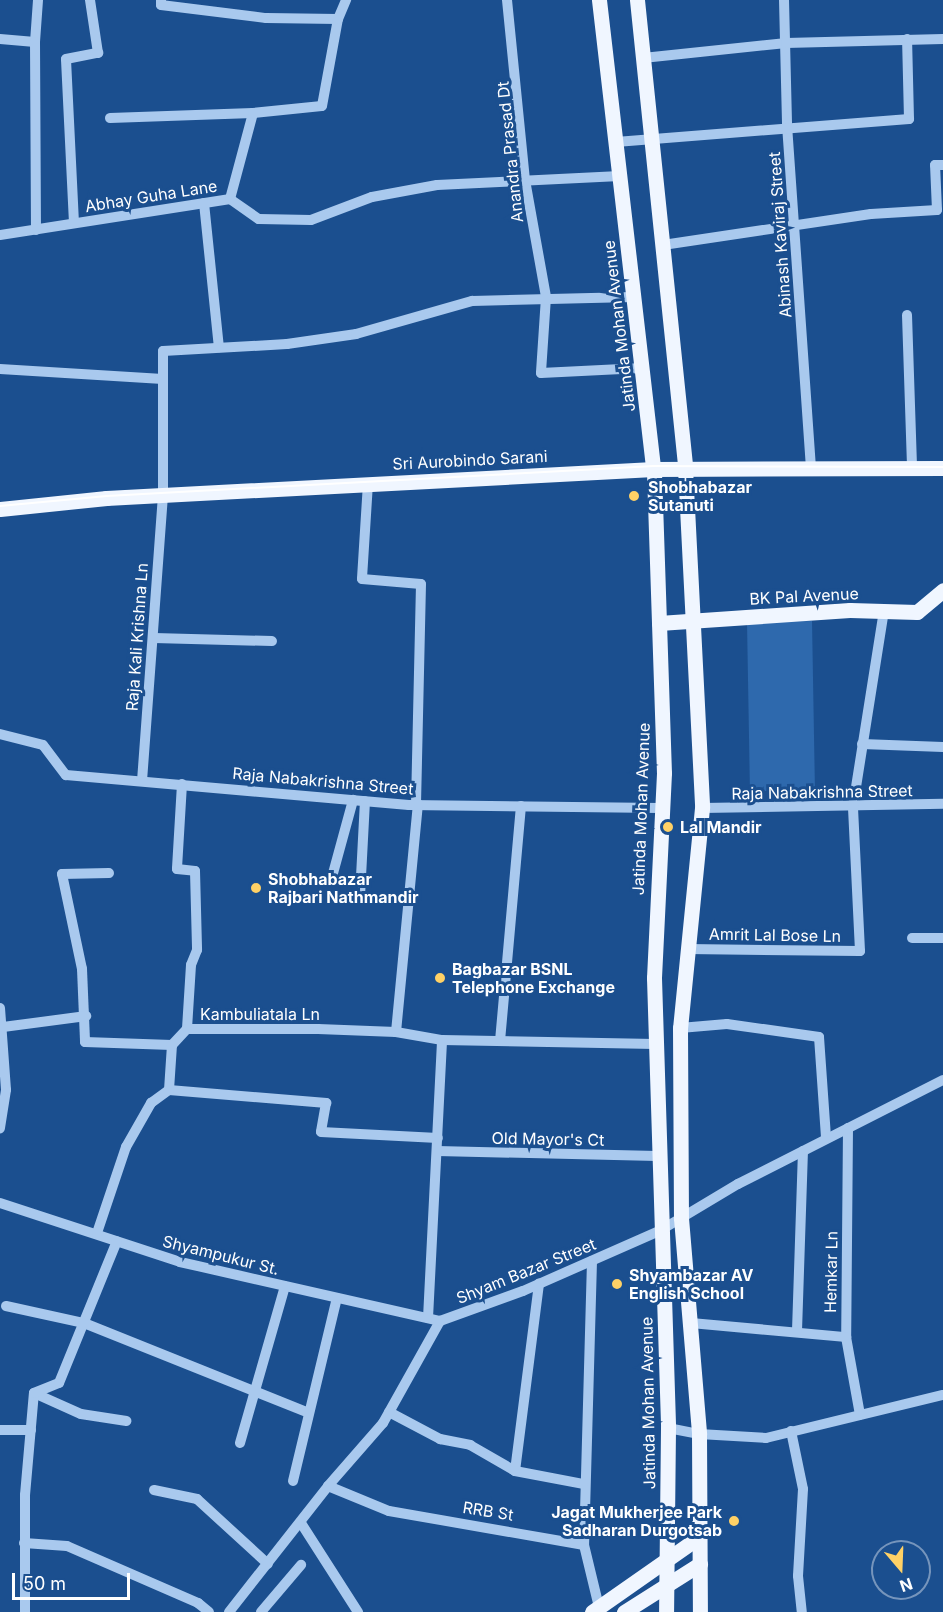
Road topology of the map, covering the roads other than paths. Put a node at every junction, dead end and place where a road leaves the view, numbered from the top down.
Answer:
1 (38, 0) edge
2 (90, 0) edge
3 (161, 0) edge
4 (346, 0) edge
5 (507, 0) edge
6 (599, 0) edge
7 (637, 0) edge
8 (784, 0) edge
9 (338, 19) junction
10 (0, 39) edge
11 (907, 39) junction
12 (943, 39) edge
13 (35, 42) junction
14 (786, 43) junction
15 (643, 58) junction
16 (253, 113) junction
17 (110, 118) dead end
18 (787, 125) junction
19 (651, 137) junction
20 (616, 142) junction
21 (943, 165) edge
22 (620, 176) junction
23 (525, 180) junction
24 (230, 199) junction
25 (204, 203) junction
26 (74, 224) junction
27 (795, 225) junction
28 (36, 231) junction
29 (0, 235) edge
30 (663, 245) junction
31 (546, 297) junction
32 (633, 297) junction
33 (907, 315) dead end
34 (219, 347) junction
35 (642, 368) junction
36 (0, 369) edge
37 (163, 378) junction
38 (811, 467) junction
39 (912, 467) junction
40 (685, 468) junction
41 (943, 468) edge
42 (653, 469) junction
43 (368, 483) junction
44 (163, 495) junction
45 (0, 509) edge
46 (943, 590) edge
47 (884, 611) junction
48 (692, 621) junction
49 (659, 623) junction
50 (154, 638) junction
51 (272, 641) dead end
52 (0, 734) edge
53 (862, 744) junction
54 (943, 747) edge
55 (142, 781) junction
56 (182, 784) junction
57 (352, 800) junction
58 (365, 801) junction
59 (417, 804) junction
60 (943, 804) edge
61 (521, 806) junction
62 (853, 806) junction
63 (660, 808) junction
64 (702, 808) junction
65 (109, 873) dead end
66 (332, 877) dead end
67 (360, 896) dead end
68 (912, 938) dead end
69 (943, 938) edge
70 (687, 949) junction
71 (0, 1008) edge
72 (86, 1016) junction
73 (680, 1028) junction
74 (187, 1029) junction
75 (396, 1032) junction
76 (3, 1034) edge
77 (442, 1040) junction
78 (500, 1041) junction
79 (655, 1044) junction
80 (172, 1045) junction
81 (943, 1080) edge
82 (169, 1090) junction
83 (848, 1128) junction
84 (0, 1129) edge
85 (438, 1138) junction
86 (826, 1138) junction
87 (437, 1151) junction
88 (803, 1151) junction
89 (657, 1156) junction
90 (0, 1203) edge
91 (681, 1218) junction
92 (661, 1230) junction
93 (97, 1233) junction
94 (117, 1241) junction
95 (592, 1261) junction
96 (539, 1284) junction
97 (285, 1286) junction
98 (337, 1298) junction
99 (6, 1305) dead end
100 (428, 1318) junction
101 (440, 1321) junction
102 (84, 1323) junction
103 (691, 1323) junction
104 (797, 1331) junction
105 (846, 1337) junction
106 (257, 1390) junction
107 (34, 1393) junction
108 (943, 1395) edge
109 (389, 1412) junction
110 (309, 1413) junction
111 (860, 1415) junction
112 (126, 1420) dead end
113 (668, 1428) junction
114 (0, 1430) edge
115 (31, 1430) junction
116 (791, 1431) junction
117 (699, 1434) junction
118 (240, 1443) dead end
119 (515, 1471) junction
120 (293, 1481) dead end
121 (583, 1484) junction
122 (328, 1486) junction
123 (154, 1490) dead end
124 (301, 1524) junction
125 (699, 1538) junction
126 (24, 1543) junction
127 (584, 1545) junction
128 (667, 1561) junction
129 (268, 1564) junction
130 (699, 1564) junction
131 (301, 1565) dead end
132 (666, 1585) junction
133 (234, 1610) edge
134 (595, 1610) edge
135 (25, 1612) edge
136 (209, 1612) edge
137 (261, 1612) edge
138 (358, 1612) edge
139 (624, 1612) edge
140 (666, 1612) edge
141 (700, 1612) edge
142 (802, 1612) edge

1 - 13 street
2 - 26 street
3 - 9 street
4 - 9 street
5 - 23 street, Anandra Prasad Dt
6 - 20 main road, Jatinda Mohan Avenue
7 - 15 main road
8 - 14 street, Abinash Kaviraj Street
9 - 16 street
10 - 13 street
11 - 12 street
11 - 14 street
11 - 18 street
13 - 28 street
14 - 15 street
14 - 18 street, Abinash Kaviraj Street
15 - 19 main road
16 - 17 street
16 - 24 street
18 - 19 street
18 - 27 street, Abinash Kaviraj Street
19 - 20 street
19 - 30 main road
20 - 22 main road, Jatinda Mohan Avenue
21 - 27 street
22 - 23 street, Abhay Guha Lane
22 - 32 main road, Jatinda Mohan Avenue
23 - 24 street, Abhay Guha Lane
23 - 31 street, Anandra Prasad Dt
24 - 25 street, Abhay Guha Lane
25 - 26 street, Abhay Guha Lane
25 - 34 street
26 - 28 street, Abhay Guha Lane
27 - 30 street
27 - 38 street, Abinash Kaviraj Street
28 - 29 street, Abhay Guha Lane
30 - 40 main road
31 - 32 street
31 - 34 street
31 - 35 street, Anandra Prasad Dt
32 - 35 main road, Jatinda Mohan Avenue
33 - 39 street
34 - 37 street, Raja Kali Krishna Ln
35 - 42 main road, Jatinda Mohan Avenue
36 - 37 street
37 - 44 street, Raja Kali Krishna Ln
38 - 39 main road, Sri Aurobindo Sarani
38 - 40 main road, Sri Aurobindo Sarani
39 - 41 main road, Sri Aurobindo Sarani
40 - 42 main road, Sri Aurobindo Sarani
40 - 48 main road
42 - 43 main road, Sri Aurobindo Sarani
42 - 49 main road, Jatinda Mohan Avenue
43 - 44 main road, Sri Aurobindo Sarani
43 - 59 street
44 - 45 main road, Sri Aurobindo Sarani
44 - 50 street, Raja Kali Krishna Ln
46 - 47 main road, BK Pal Avenue
47 - 48 main road, BK Pal Avenue
47 - 53 street
48 - 49 main road, BK Pal Avenue
48 - 64 main road
49 - 63 main road, Jatinda Mohan Avenue
50 - 51 street
50 - 55 street, Raja Kali Krishna Ln
52 - 55 street, Raja Nabakrishna Street
53 - 54 street
53 - 62 street
55 - 56 street, Raja Nabakrishna Street
56 - 57 street, Raja Nabakrishna Street
56 - 74 street
57 - 58 street, Raja Nabakrishna Street
57 - 66 street
58 - 59 street, Raja Nabakrishna Street
58 - 67 street
59 - 61 street, Raja Nabakrishna Street
59 - 75 street
60 - 62 street, Raja Nabakrishna Street
61 - 63 street, Raja Nabakrishna Street
61 - 78 street
62 - 64 street, Raja Nabakrishna Street
62 - 70 street, Amrit Lal Bose Ln
63 - 79 main road, Jatinda Mohan Avenue
64 - 70 main road
65 - 72 street
68 - 69 street
70 - 73 main road
71 - 76 street
72 - 76 street
72 - 80 street
73 - 86 street
73 - 91 main road
74 - 75 street, Kambuliatala Ln
74 - 80 street, Kambuliatala Ln
75 - 77 street, Kambuliatala Ln
76 - 84 street
77 - 78 street, Kambuliatala Ln
77 - 85 street
78 - 79 street, Kambuliatala Ln
79 - 89 main road, Jatinda Mohan Avenue
80 - 82 street
81 - 83 street, Shyam Bazar Street
82 - 85 street
82 - 93 street
83 - 86 street, Shyam Bazar Street
83 - 105 street, Hemkar Ln
85 - 87 street
86 - 88 street, Shyam Bazar Street
87 - 89 street, Old Mayor's Ct
87 - 100 street
88 - 91 street, Shyam Bazar Street
88 - 104 street
89 - 92 main road, Jatinda Mohan Avenue
90 - 93 street, Shyampukur St.
91 - 92 street, Shyam Bazar Street
91 - 103 main road
92 - 95 street, Shyam Bazar Street
92 - 113 main road, Jatinda Mohan Avenue
93 - 94 street, Shyampukur St.
94 - 97 street, Shyampukur St.
94 - 102 street
95 - 96 street, Shyam Bazar Street
95 - 121 street
96 - 101 street, Shyam Bazar Street
96 - 119 street
97 - 98 street, Shyampukur St.
97 - 106 street
98 - 100 street, Shyampukur St.
98 - 110 street
99 - 102 street
100 - 101 street, Shyampukur St.
101 - 109 street, Shyam Bazar Street
102 - 106 street
102 - 107 street
103 - 104 street
103 - 117 main road
104 - 105 street
105 - 111 street, Hemkar Ln
106 - 110 street
106 - 118 street
107 - 112 street
107 - 115 street
108 - 111 street
109 - 119 street
109 - 122 street, Shyam Bazar Street
110 - 120 street
111 - 116 street
113 - 117 street
113 - 128 main road, Jatinda Mohan Avenue
114 - 115 street
115 - 126 street
116 - 117 street
116 - 142 street
117 - 125 main road
119 - 121 street
121 - 127 street
122 - 124 street, Shyam Bazar Street
122 - 127 street, RRB St
123 - 129 street
124 - 129 street, Shyam Bazar Street
124 - 138 street
125 - 128 main road
125 - 130 main road
126 - 135 street
126 - 136 street
127 - 134 street
128 - 132 main road, Jatinda Mohan Avenue
128 - 134 main road
129 - 133 street, Shyam Bazar Street
130 - 132 main road
130 - 141 main road
131 - 137 street
132 - 139 main road
132 - 140 main road, Jatinda Mohan Avenue

